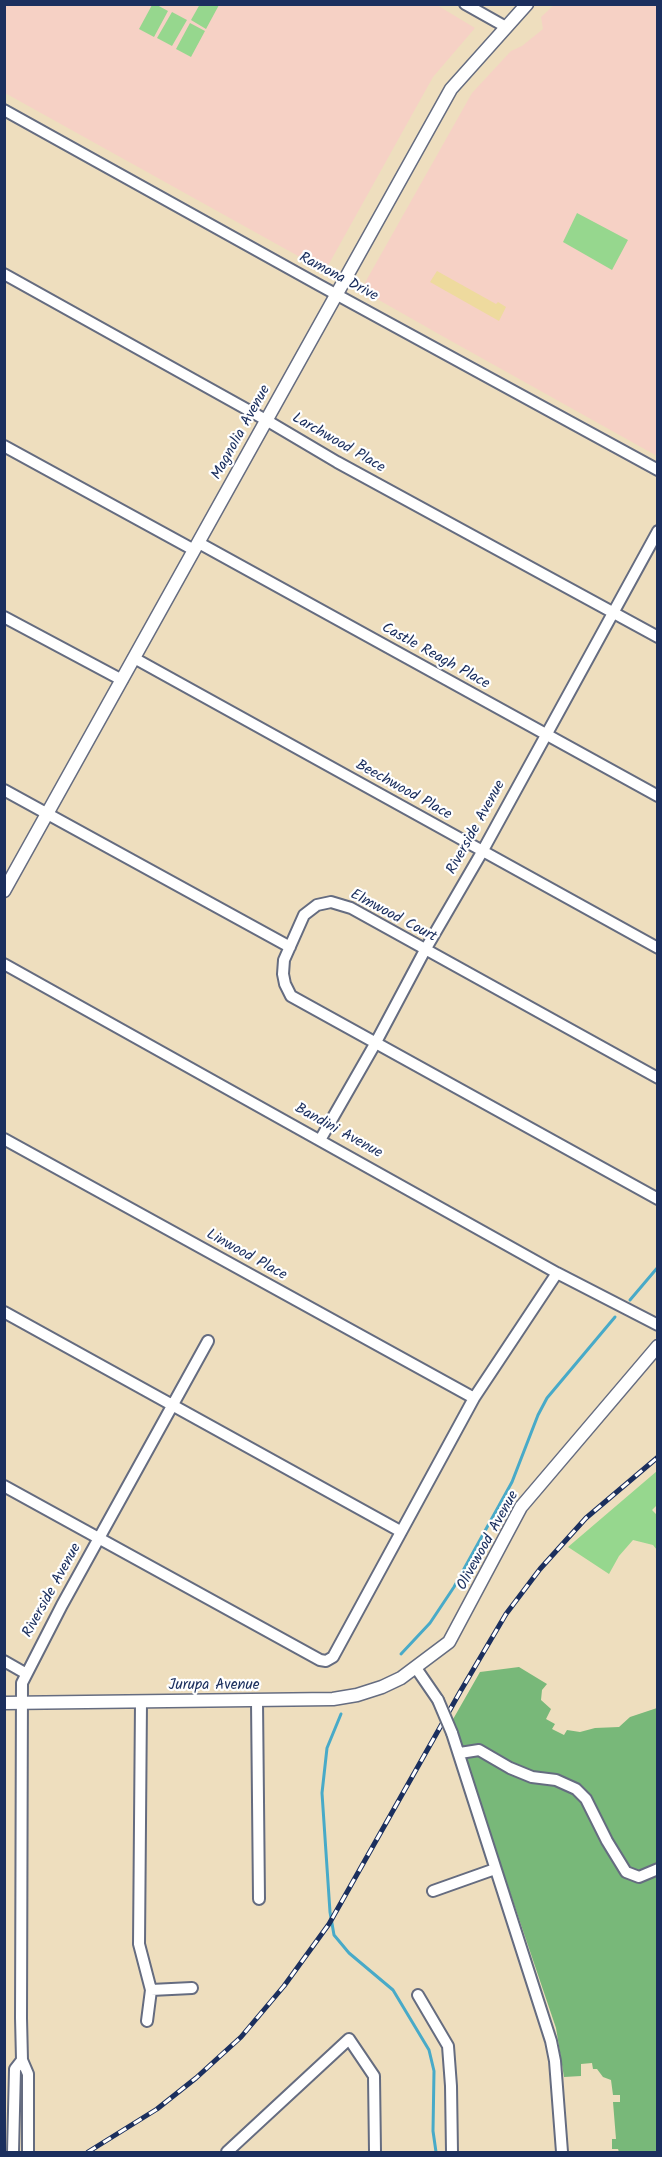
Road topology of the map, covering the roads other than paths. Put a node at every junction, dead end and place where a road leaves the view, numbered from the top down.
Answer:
1 (465, 4) edge
2 (527, 4) edge
3 (506, 27) junction
4 (4, 110) edge
5 (4, 274) edge
6 (336, 294) junction
7 (266, 420) junction
8 (4, 446) edge
9 (657, 470) edge
10 (657, 531) edge
11 (196, 547) junction
12 (613, 612) junction
13 (4, 617) edge
14 (657, 637) edge
15 (134, 658) junction
16 (122, 680) junction
17 (545, 735) junction
18 (4, 790) edge
19 (657, 796) edge
20 (47, 815) junction
21 (482, 852) junction
22 (4, 891) edge
23 (290, 947) junction
24 (657, 948) edge
25 (425, 950) junction
26 (4, 964) edge
27 (375, 1044) junction
28 (657, 1078) edge
29 (4, 1139) edge
30 (320, 1140) junction
31 (657, 1199) edge
32 (557, 1273) junction
33 (4, 1312) edge
34 (657, 1325) edge
35 (208, 1341) dead end
36 (657, 1346) edge
37 (474, 1398) junction
38 (172, 1406) junction
39 (4, 1486) edge
40 (400, 1531) junction
41 (99, 1539) junction
42 (4, 1661) edge
43 (416, 1668) junction
44 (25, 1673) junction
45 (257, 1701) junction
46 (141, 1702) junction
47 (4, 1703) edge
48 (21, 1703) junction
49 (459, 1753) junction
50 (495, 1869) junction
51 (657, 1869) edge
52 (433, 1891) dead end
53 (259, 1899) dead end
54 (192, 1988) dead end
55 (151, 1990) junction
56 (418, 1995) dead end
57 (147, 2021) dead end
58 (22, 2060) junction
59 (12, 2152) edge
60 (28, 2152) edge
61 (227, 2152) edge
62 (375, 2152) edge
63 (452, 2152) edge
64 (562, 2152) edge

1 - 3 street
2 - 3 main road, Magnolia Avenue
3 - 6 main road, Magnolia Avenue
4 - 6 street, Ramona Drive
5 - 7 street, Larchwood Place
6 - 7 main road, Magnolia Avenue
6 - 9 street, Ramona Drive
7 - 11 main road, Magnolia Avenue
7 - 12 street, Larchwood Place
8 - 11 street, Castle Reagh Place
10 - 12 street, Riverside Avenue
11 - 15 main road, Magnolia Avenue
11 - 17 street, Castle Reagh Place
12 - 14 street, Larchwood Place
12 - 17 street, Riverside Avenue
13 - 16 street
15 - 16 main road, Magnolia Avenue
15 - 21 street, Beechwood Place
16 - 20 main road, Magnolia Avenue
17 - 19 street, Castle Reagh Place
17 - 21 street, Riverside Avenue
18 - 20 street
20 - 22 main road, Magnolia Avenue
20 - 23 street
21 - 24 street, Beechwood Place
21 - 25 street, Riverside Avenue
23 - 25 street, Elmwood Court
23 - 27 street
25 - 27 street, Riverside Avenue
25 - 28 street, Elmwood Court
26 - 30 street, Bandini Avenue
27 - 30 street, Riverside Avenue
27 - 31 street
29 - 37 street, Linwood Place
30 - 32 street, Bandini Avenue
32 - 34 street, Bandini Avenue
32 - 37 street
33 - 38 street
35 - 38 street, Riverside Avenue
36 - 43 main road, Olivewood Avenue
37 - 40 street
38 - 40 street
38 - 41 street, Riverside Avenue
39 - 41 street
40 - 41 street
41 - 44 street, Riverside Avenue
42 - 44 street
43 - 45 main road, Jurupa Avenue
43 - 49 street, bridge
44 - 48 street, Riverside Avenue
45 - 46 main road, Jurupa Avenue
45 - 53 street
46 - 48 main road, Jurupa Avenue
46 - 55 street
47 - 48 main road, Jurupa Avenue
48 - 58 street, Riverside Avenue
49 - 50 street
49 - 51 street
50 - 52 street
50 - 64 street
54 - 55 street
55 - 57 street
56 - 63 street
58 - 59 street, Riverside Avenue
58 - 60 street, Riverside Avenue
61 - 62 street

